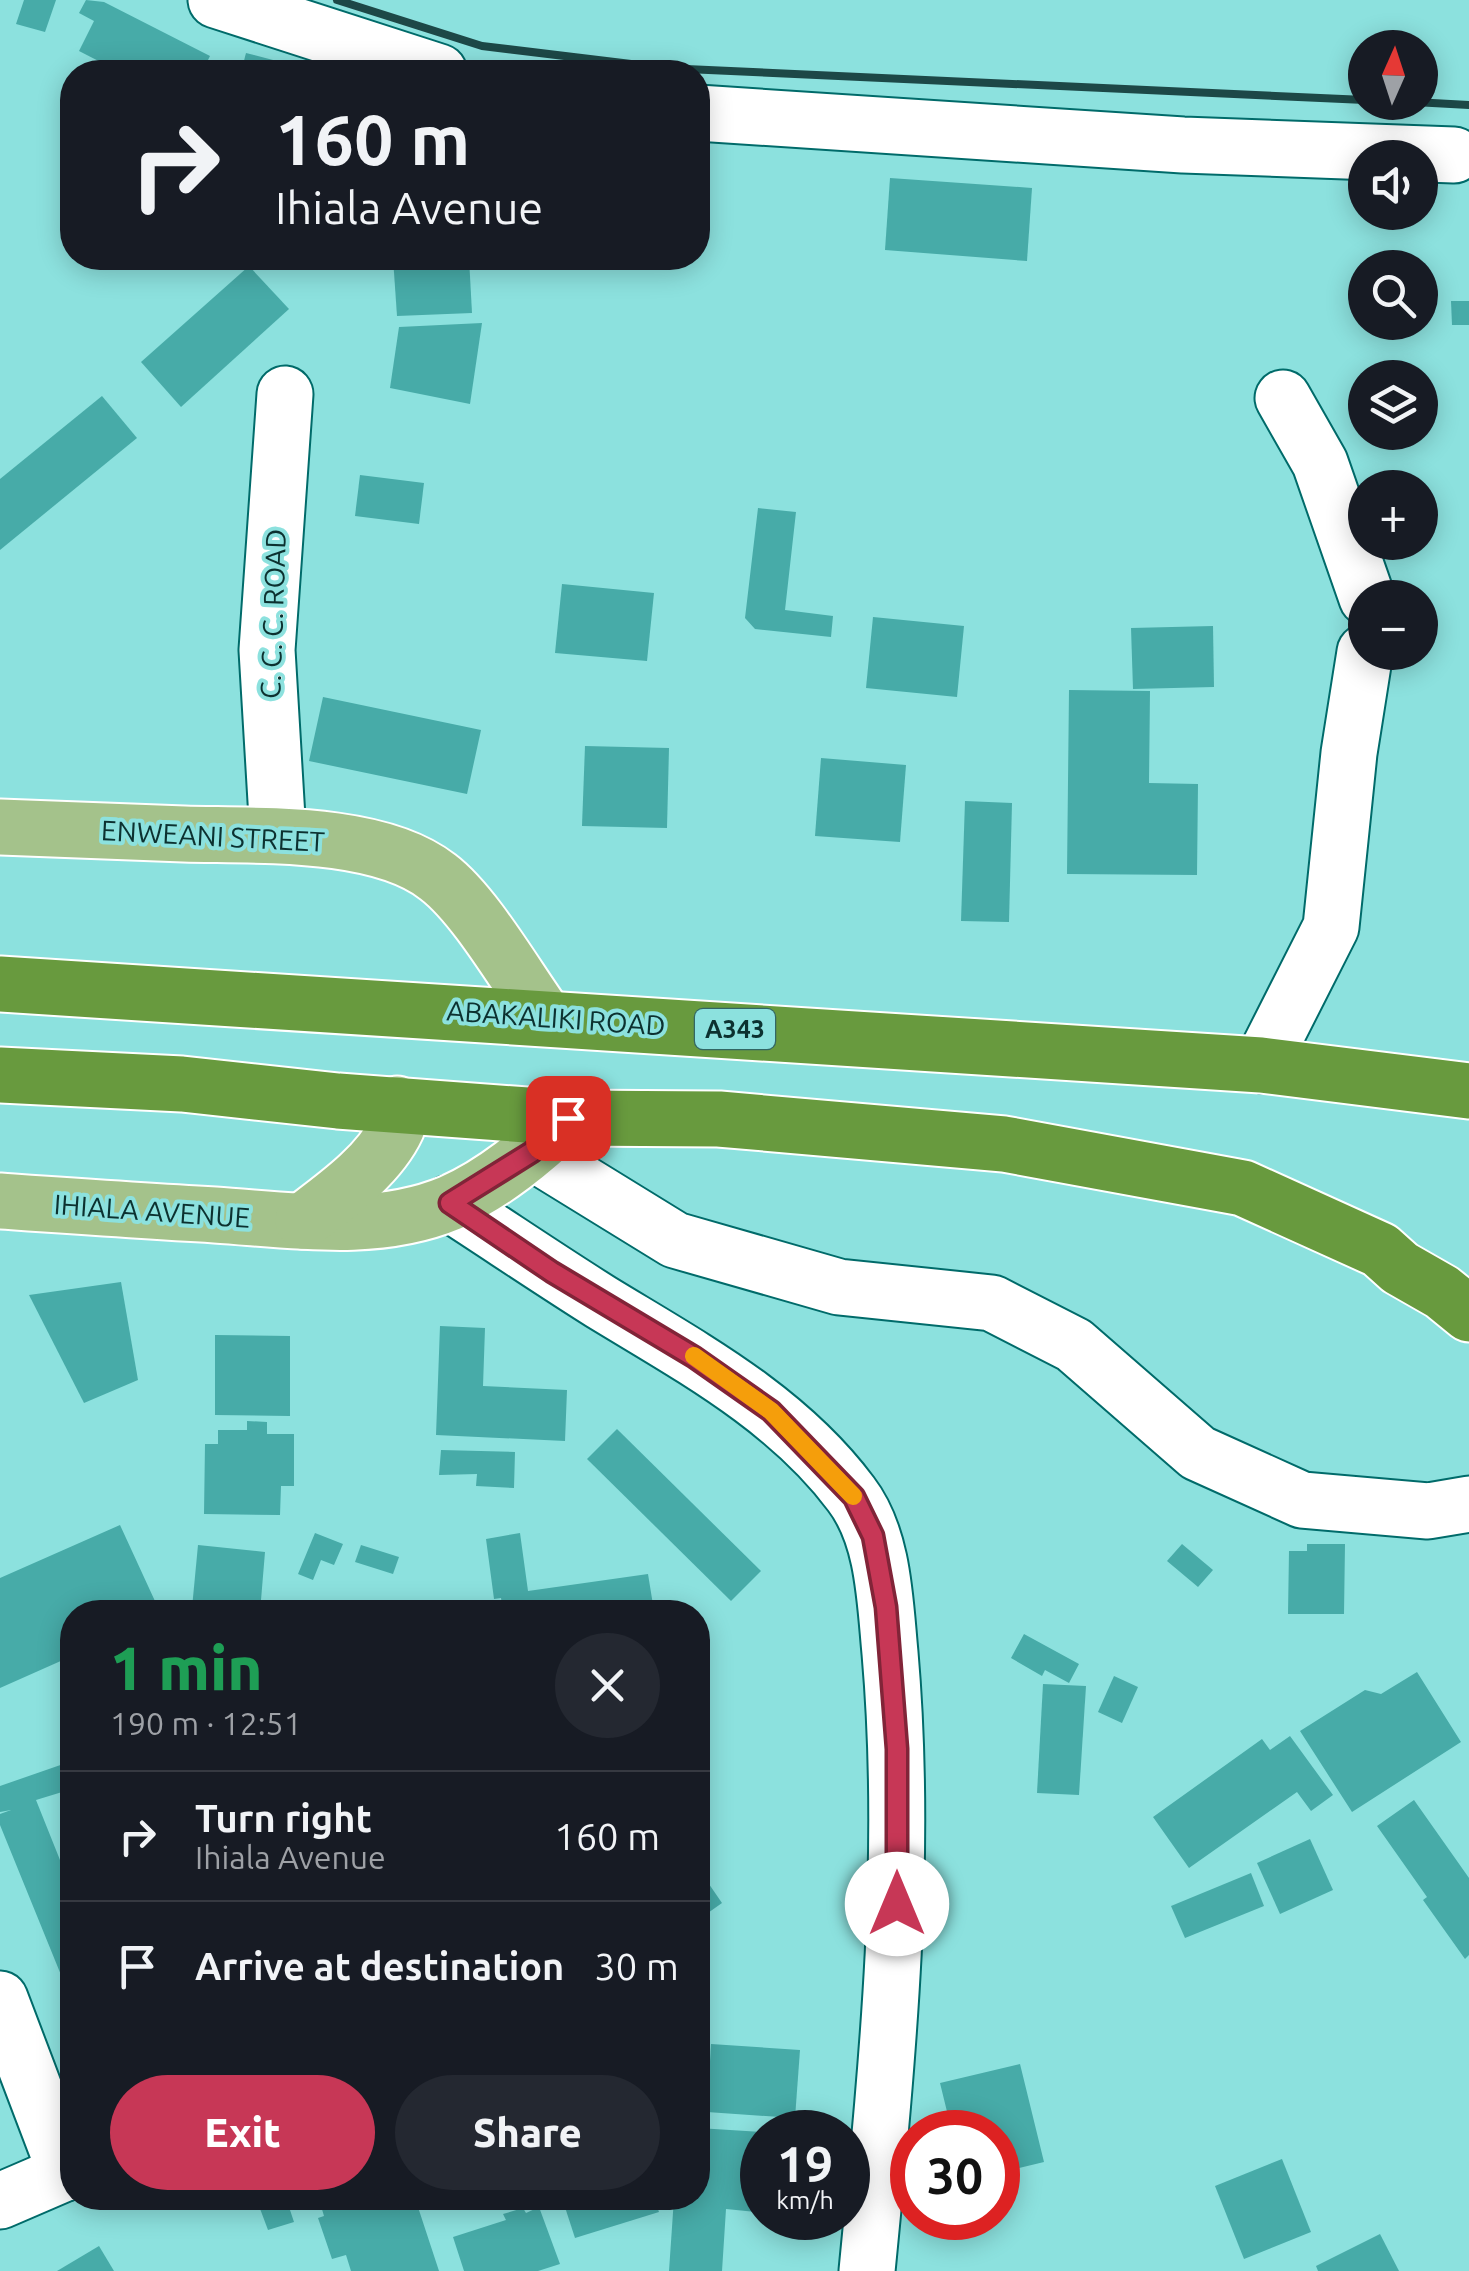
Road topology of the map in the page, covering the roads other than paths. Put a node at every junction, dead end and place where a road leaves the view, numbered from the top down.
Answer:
1 (216, 0) edge
2 (402, 60) edge
3 (710, 114) edge
4 (1454, 156) dead end
5 (285, 394) dead end
6 (1283, 398) dead end
7 (1361, 580) edge
8 (1363, 670) edge
9 (0, 827) edge
10 (278, 835) junction
11 (500, 954) junction
12 (0, 984) edge
13 (463, 1012) junction
14 (544, 1017) junction
15 (1261, 1065) junction
16 (0, 1075) edge
17 (1469, 1090) edge
18 (397, 1104) junction
19 (550, 1135) junction
20 (0, 1201) edge
21 (450, 1203) junction
22 (303, 1221) junction
23 (1469, 1314) edge
24 (1469, 1504) edge
25 (0, 1999) edge
26 (60, 2149) edge
27 (60, 2176) edge
28 (0, 2201) edge
29 (867, 2271) edge

1 - 2 street
3 - 4 street
5 - 10 street, C. C. C. ROAD
6 - 7 street
8 - 15 street
9 - 10 main road, ENWEANI STREET
10 - 11 main road, ENWEANI STREET
11 - 13 main road
11 - 14 main road, ENWEANI STREET
12 - 13 highway, ABAKALIKI ROAD / A343
13 - 14 highway, ABAKALIKI ROAD / A343
14 - 15 highway, ABAKALIKI ROAD / A343
15 - 17 highway, ABAKALIKI ROAD / A343
16 - 18 highway
18 - 19 highway
18 - 22 main road
19 - 21 main road, IHIALA AVENUE
19 - 23 highway
19 - 24 street
20 - 22 main road, IHIALA AVENUE
21 - 22 main road, IHIALA AVENUE
21 - 29 street
25 - 26 street
27 - 28 street

